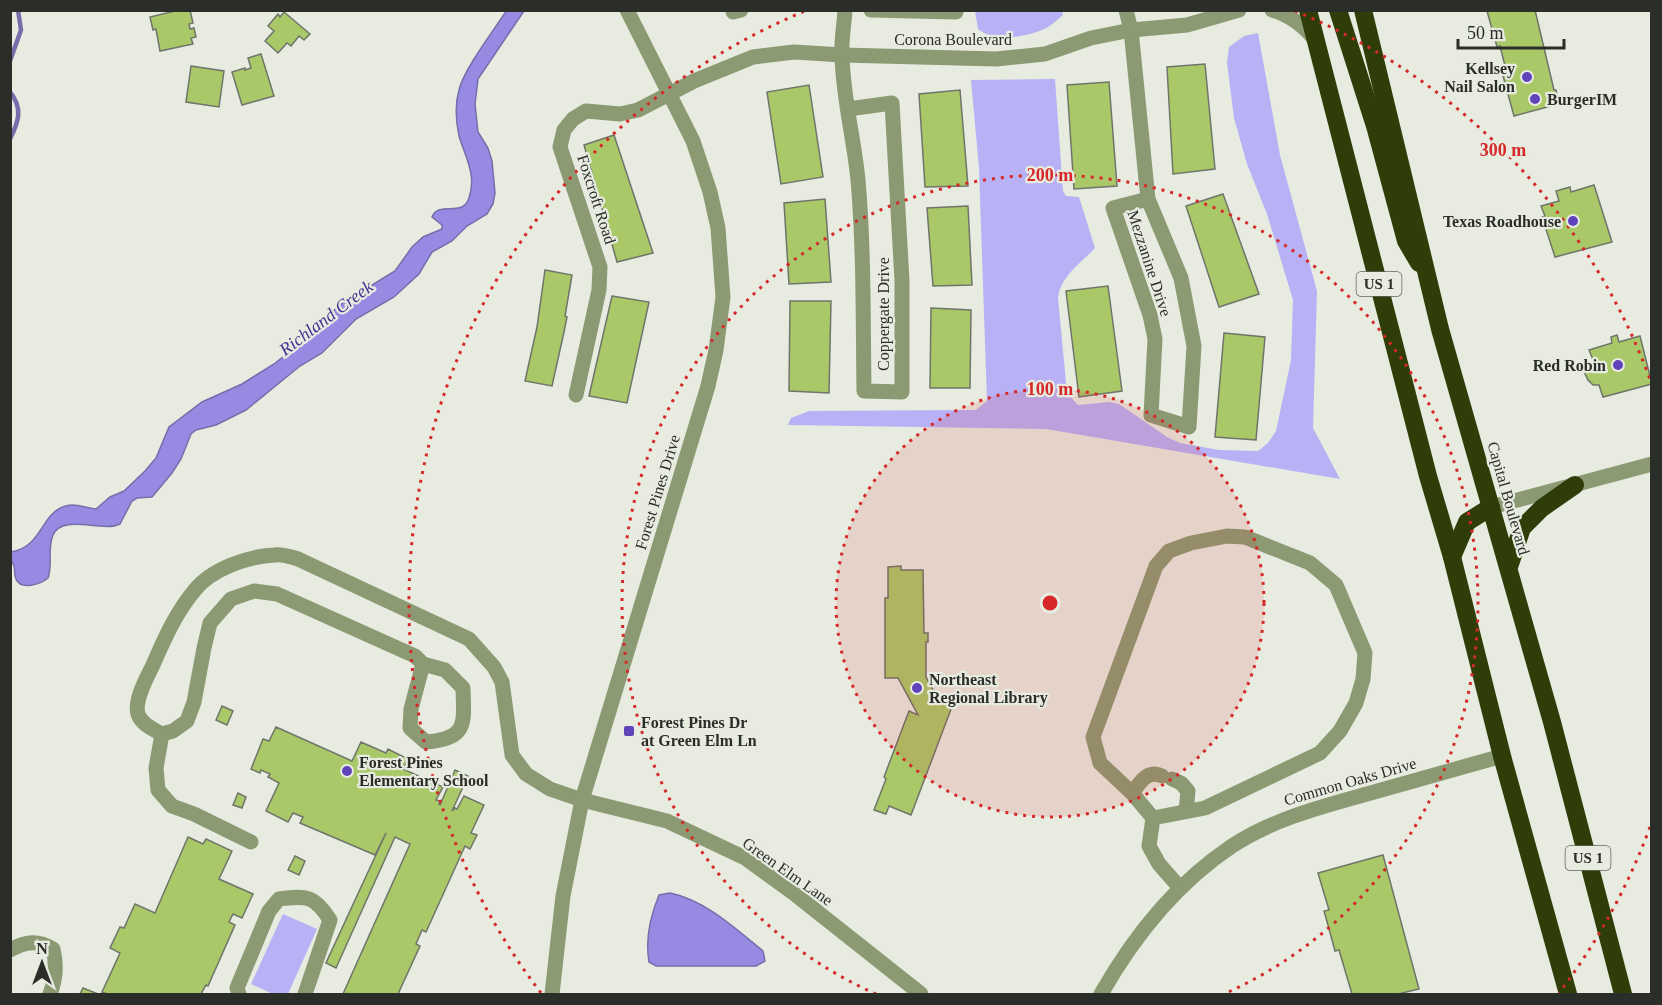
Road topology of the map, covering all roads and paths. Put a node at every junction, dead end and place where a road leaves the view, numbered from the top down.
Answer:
1 (627, 10) edge
2 (845, 10) edge
3 (871, 10) edge
4 (1126, 10) edge
5 (1239, 10) edge
6 (1272, 10) edge
7 (1308, 10) edge
8 (1338, 10) edge
9 (1363, 10) edge
10 (956, 12) edge
11 (1131, 30) junction
12 (1316, 41) junction
13 (842, 55) junction
14 (670, 94) junction
15 (848, 109) junction
16 (1148, 199) junction
17 (1429, 280) junction
18 (576, 395) dead end
19 (1652, 464) edge
20 (1575, 485) junction
21 (1491, 507) junction
22 (1452, 557) junction
23 (1509, 567) junction
24 (423, 664) junction
25 (162, 734) junction
26 (1503, 756) junction
27 (1132, 794) junction
28 (582, 800) junction
29 (1186, 811) junction
30 (1153, 818) junction
31 (251, 842) dead end
32 (1180, 888) junction
33 (10, 950) edge
34 (50, 994) edge
35 (239, 994) edge
36 (305, 994) edge
37 (552, 994) edge
38 (921, 994) edge
39 (1101, 994) edge
40 (1568, 994) edge
41 (1623, 994) edge

1 - 14 street, Forest Pines Drive
2 - 13 street, Coppergate Drive
3 - 10 street
4 - 11 street, Mezzanine Drive
5 - 11 street, Corona Boulevard
6 - 12 street
7 - 12 highway, US 1
8 - 17 highway
9 - 17 highway, Capital Boulevard / US 1
11 - 13 street, Corona Boulevard
11 - 16 street, Mezzanine Drive
12 - 22 highway, US 1
13 - 14 street, Corona Boulevard
13 - 15 street, Coppergate Drive
14 - 18 street, Foxcroft Road
14 - 28 street, Forest Pines Drive
15 - 15 street, Coppergate Drive
16 - 16 street, Mezzanine Drive
17 - 21 highway, Capital Boulevard / US 1
19 - 20 street
20 - 21 street
20 - 23 highway
21 - 22 highway
21 - 23 highway, Capital Boulevard / US 1
22 - 26 highway, US 1
23 - 41 highway, Capital Boulevard / US 1
24 - 24 street
24 - 25 street
25 - 28 street, Green Elm Lane
25 - 31 street
26 - 32 street, Common Oaks Drive
26 - 40 highway, US 1
27 - 29 street
27 - 29 street
27 - 30 street
28 - 37 street, Forest Pines Drive
28 - 38 street, Green Elm Lane
29 - 30 street
30 - 32 street
32 - 39 street, Common Oaks Drive
33 - 34 street
35 - 36 street

